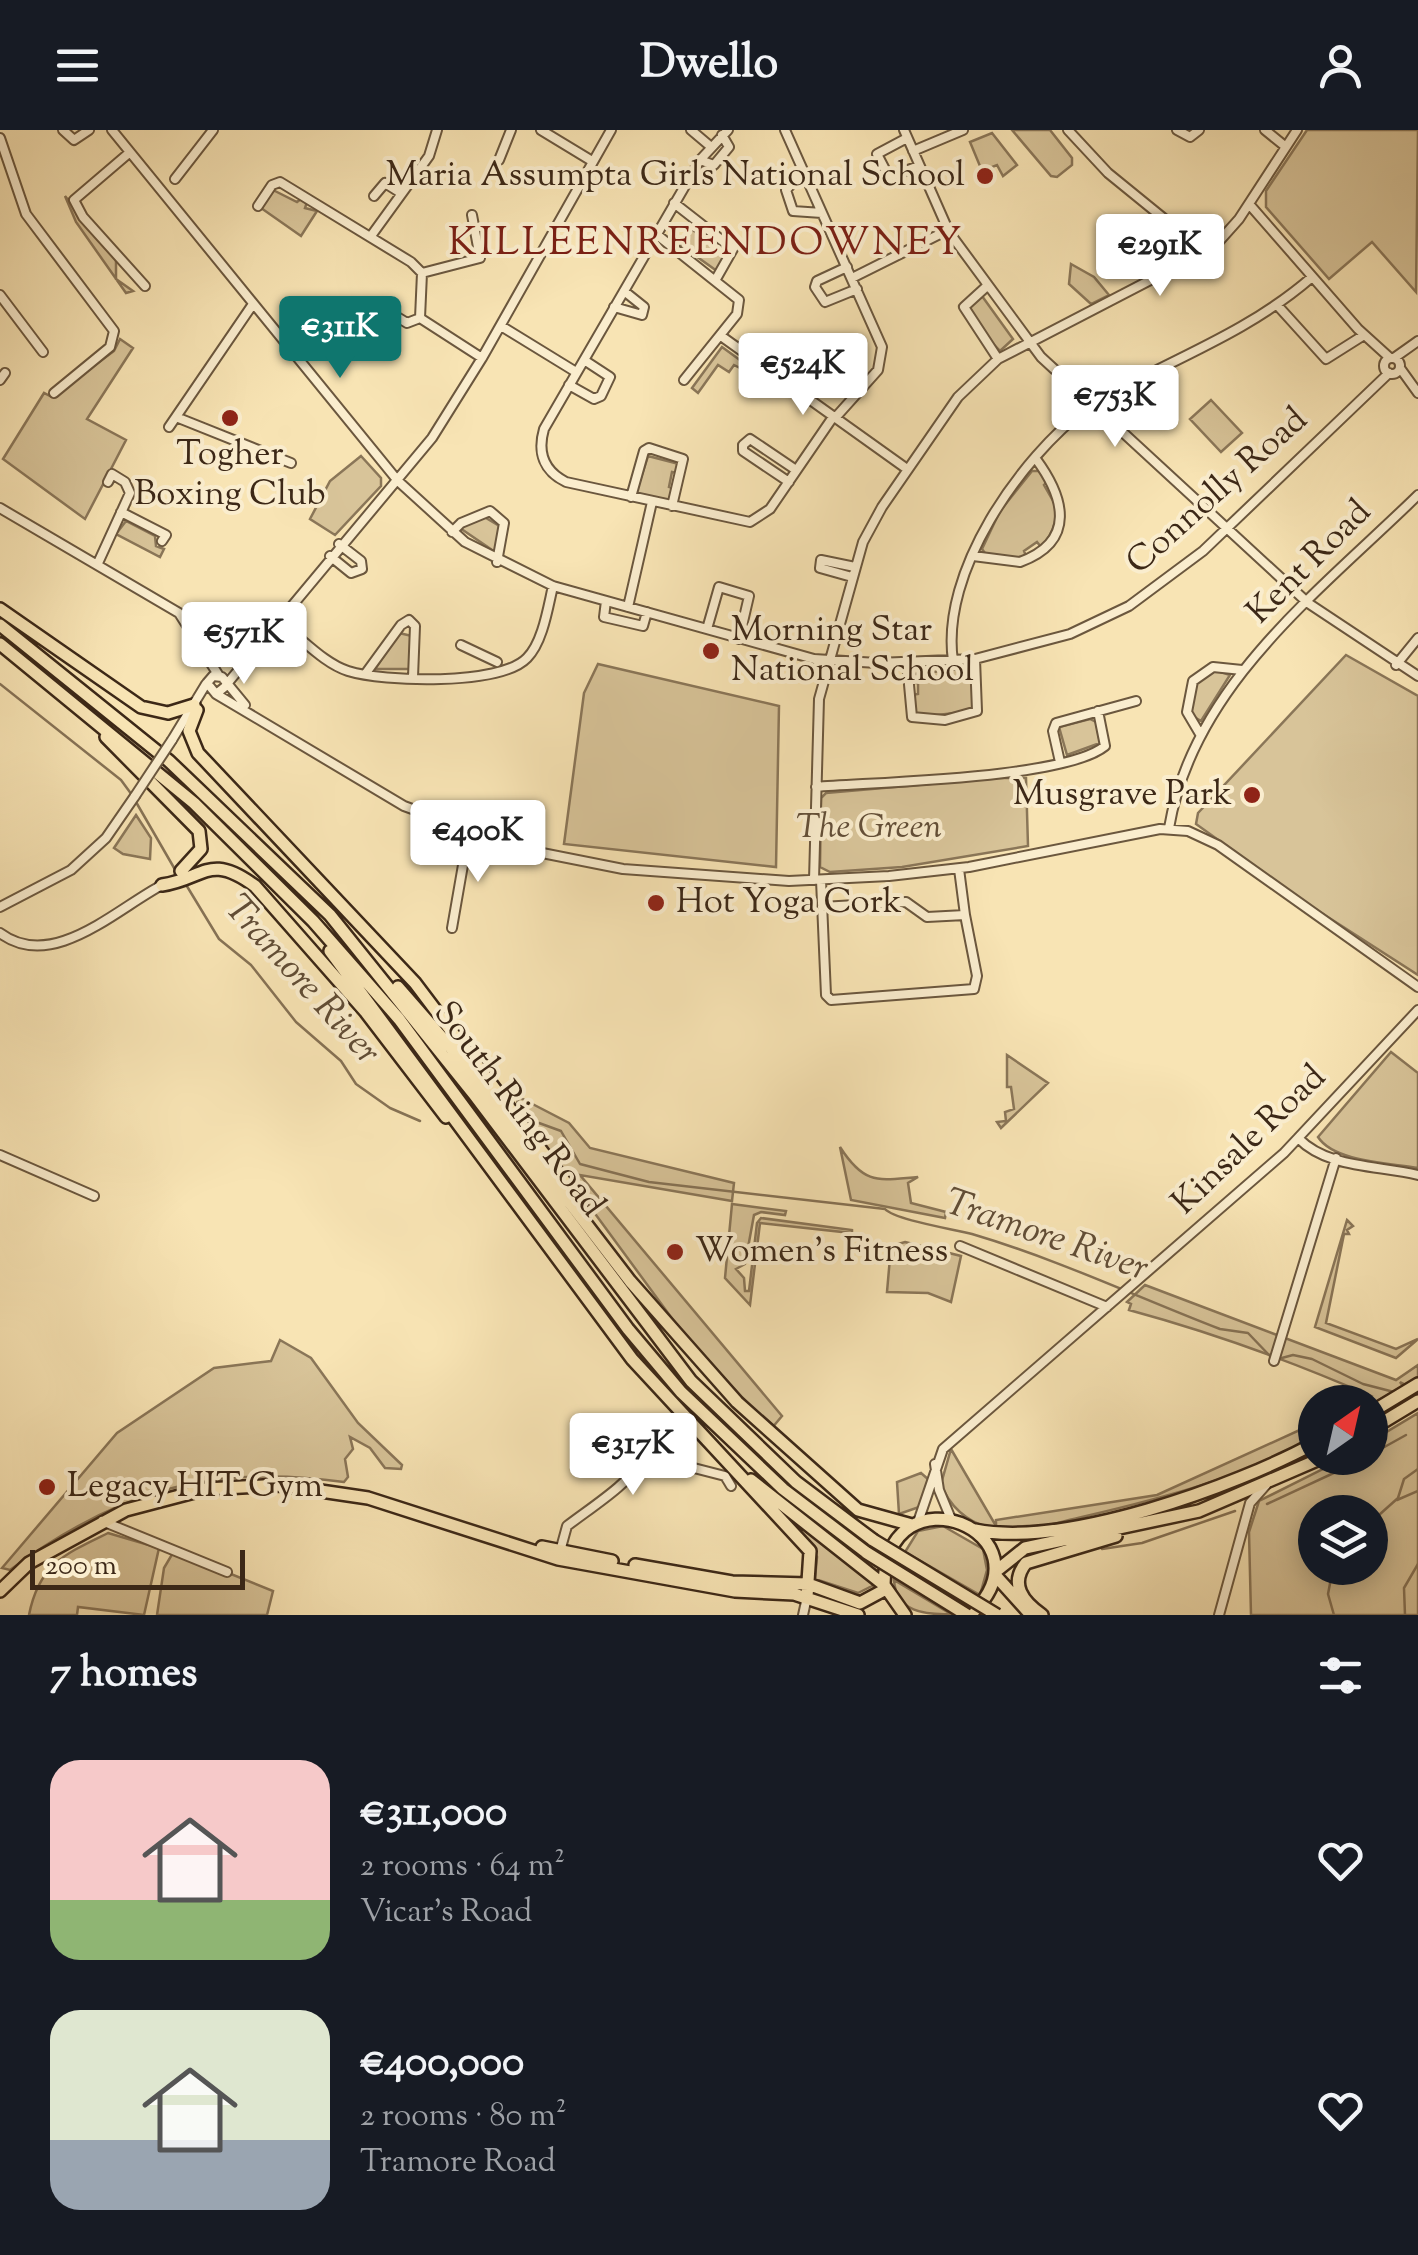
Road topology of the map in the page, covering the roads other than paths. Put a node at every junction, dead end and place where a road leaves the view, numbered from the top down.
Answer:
1 (63, 130) edge
2 (89, 130) edge
3 (112, 130) edge
4 (213, 130) edge
5 (437, 130) edge
6 (511, 130) edge
7 (540, 130) edge
8 (610, 130) edge
9 (691, 130) edge
10 (785, 130) edge
11 (964, 130) edge
12 (1068, 130) edge
13 (1177, 130) edge
14 (1199, 130) edge
15 (1265, 130) edge
16 (1298, 130) edge
17 (725, 132) edge
18 (906, 134) edge
19 (0, 138) edge
20 (710, 146) junction
21 (1286, 147) junction
22 (912, 151) junction
23 (129, 153) junction
24 (499, 160) dead end
25 (700, 160) junction
26 (592, 161) junction
27 (918, 166) junction
28 (804, 172) junction
29 (175, 178) dead end
30 (402, 193) junction
31 (374, 196) dead end
32 (674, 204) junction
33 (1249, 204) junction
34 (258, 206) dead end
35 (822, 213) junction
36 (472, 215) dead end
37 (948, 230) junction
38 (656, 234) junction
39 (370, 236) junction
40 (1205, 252) junction
41 (847, 266) junction
42 (422, 273) junction
43 (1312, 276) junction
44 (852, 278) junction
45 (716, 279) junction
46 (146, 286) dead end
47 (987, 286) junction
48 (857, 290) junction
49 (624, 291) junction
50 (1, 298) edge
51 (253, 304) junction
52 (1278, 306) junction
53 (614, 307) junction
54 (389, 312) dead end
55 (420, 318) junction
56 (501, 326) junction
57 (722, 336) junction
58 (1364, 336) junction
59 (1418, 341) edge
60 (1030, 344) junction
61 (43, 352) dead end
62 (482, 358) junction
63 (998, 359) junction
64 (584, 360) junction
65 (1392, 366) junction
66 (576, 372) junction
67 (684, 380) dead end
68 (784, 382) junction
69 (569, 385) junction
70 (54, 393) dead end
71 (1418, 393) edge
72 (854, 396) junction
73 (1092, 404) junction
74 (176, 416) junction
75 (834, 417) junction
76 (169, 426) dead end
77 (770, 452) junction
78 (1036, 458) junction
79 (290, 463) dead end
80 (762, 464) junction
81 (908, 469) junction
82 (796, 470) junction
83 (108, 482) dead end
84 (398, 482) junction
85 (789, 482) junction
86 (1418, 494) edge
87 (631, 497) junction
88 (652, 502) junction
89 (672, 506) junction
90 (0, 508) edge
91 (121, 512) junction
92 (1228, 529) junction
93 (452, 532) junction
94 (162, 542) dead end
95 (339, 544) junction
96 (330, 556) junction
97 (973, 556) junction
98 (497, 562) junction
99 (98, 564) junction
100 (855, 567) junction
101 (852, 577) junction
102 (553, 586) junction
103 (606, 601) junction
104 (1308, 604) junction
105 (628, 607) junction
106 (0, 609) edge
107 (648, 612) junction
108 (279, 622) junction
109 (0, 625) edge
110 (707, 630) junction
111 (740, 638) junction
112 (1418, 638) edge
113 (0, 644) edge
114 (461, 644) dead end
115 (202, 651) junction
116 (479, 654) junction
117 (974, 659) junction
118 (827, 660) junction
119 (953, 661) junction
120 (497, 662) dead end
121 (908, 663) junction
122 (1396, 664) junction
123 (1242, 670) junction
124 (366, 673) junction
125 (476, 675) junction
126 (1418, 676) edge
127 (413, 677) junction
128 (46, 681) junction
129 (223, 681) junction
130 (208, 682) junction
131 (215, 694) junction
132 (1136, 701) dead end
133 (196, 707) junction
134 (1098, 712) junction
135 (257, 716) junction
136 (1200, 734) junction
137 (1060, 762) junction
138 (816, 787) junction
139 (1169, 828) junction
140 (474, 833) junction
141 (252, 858) junction
142 (959, 869) junction
143 (817, 880) junction
144 (162, 885) junction
145 (16, 895) junction
146 (0, 896) edge
147 (822, 906) junction
148 (0, 907) edge
149 (330, 915) junction
150 (965, 915) junction
151 (313, 922) junction
152 (452, 928) dead end
153 (0, 933) edge
154 (1418, 987) edge
155 (1418, 1010) edge
156 (1298, 1138) junction
157 (0, 1155) edge
158 (1336, 1158) junction
159 (1418, 1176) edge
160 (94, 1196) dead end
161 (534, 1226) junction
162 (543, 1239) junction
163 (960, 1246) dead end
164 (1111, 1304) junction
165 (667, 1325) junction
166 (1274, 1361) dead end
167 (1414, 1395) edge
168 (1388, 1403) edge
169 (1388, 1416) edge
170 (1298, 1451) edge
171 (724, 1458) junction
172 (935, 1464) junction
173 (1298, 1470) edge
174 (1268, 1484) junction
175 (731, 1486) dead end
176 (1216, 1504) junction
177 (1248, 1509) junction
178 (1182, 1516) junction
179 (952, 1519) junction
180 (102, 1521) junction
181 (915, 1524) junction
182 (975, 1530) junction
183 (559, 1555) junction
184 (227, 1572) dead end
185 (995, 1574) junction
186 (885, 1587) junction
187 (0, 1590) edge
188 (808, 1590) junction
189 (803, 1615) edge
190 (858, 1615) edge
191 (905, 1615) edge
192 (969, 1615) edge
193 (997, 1615) edge
194 (1031, 1615) edge
195 (1042, 1615) edge
196 (1219, 1615) edge

1 - 2 street
3 - 23 street, Connolly Road
4 - 29 street
5 - 30 street
6 - 24 street
7 - 26 street
8 - 26 street
9 - 20 street
10 - 28 street
11 - 22 street
12 - 40 street
13 - 14 street
15 - 21 street
16 - 21 street
17 - 20 street
17 - 25 street
18 - 22 street
18 - 27 street
19 - 70 street
20 - 25 street
21 - 33 street
22 - 27 street
23 - 46 street
23 - 51 street, Connolly Road
25 - 32 street
26 - 56 street
27 - 37 street
28 - 35 street
28 - 35 street
30 - 31 street
30 - 39 street
32 - 38 street
32 - 45 street
33 - 40 street
33 - 43 street
34 - 39 street
35 - 41 street
36 - 42 street
37 - 44 street
37 - 47 street
38 - 45 street
38 - 49 street
39 - 42 street
40 - 60 street
41 - 44 street
41 - 48 street
42 - 55 street
43 - 52 street
43 - 58 street
44 - 48 street
45 - 57 street
47 - 60 street
47 - 63 street
48 - 72 street
49 - 53 street
49 - 53 street
50 - 61 street
51 - 74 street
51 - 84 street, Connolly Road
52 - 58 street
52 - 73 street
53 - 64 street
54 - 55 street
55 - 62 street
56 - 62 street
56 - 66 street
57 - 67 street
57 - 68 street
58 - 65 street
59 - 65 street, Connolly Road
60 - 63 street
60 - 73 street
62 - 84 street
63 - 81 street
64 - 66 street
64 - 69 street
65 - 71 street
65 - 92 street, Connolly Road
66 - 69 street
68 - 72 street
68 - 75 street
69 - 87 street
72 - 75 street
73 - 78 street
73 - 92 street
74 - 76 street
74 - 79 street
75 - 81 street
75 - 82 street
77 - 80 street
77 - 80 street
77 - 82 street
78 - 97 street
78 - 97 street
80 - 85 street
81 - 100 street
82 - 85 street
83 - 91 street
84 - 93 street, Connolly Road
84 - 95 street
85 - 89 street
86 - 104 street, Kent Road
87 - 88 street
87 - 89 street
88 - 89 street
88 - 105 street
90 - 99 street
91 - 94 street
91 - 99 street
92 - 104 street
92 - 117 street, Connolly Road
93 - 98 street, Connolly Road
93 - 98 street
95 - 96 street
95 - 96 street
96 - 108 street
97 - 119 street
98 - 102 street, Connolly Road
99 - 115 street
100 - 101 street
100 - 101 street
101 - 118 street
102 - 103 street, Connolly Road
102 - 125 street
103 - 105 street, Connolly Road
103 - 107 street, Connolly Road
104 - 122 street
104 - 123 street, Kent Road
105 - 107 street, Connolly Road
106 - 133 highway
107 - 110 street, Connolly Road
108 - 124 street
108 - 129 street
109 - 149 highway, South Ring Road
110 - 111 street, Connolly Road
110 - 111 street
111 - 118 street, Connolly Road
112 - 122 street
113 - 128 highway, South Ring Road
114 - 116 street
115 - 129 street
115 - 130 street
116 - 120 street
116 - 125 street
117 - 119 street, Connolly Road
117 - 121 street
118 - 121 street, Connolly Road
118 - 138 street
119 - 121 street, Connolly Road
122 - 126 street
123 - 136 street, Kent Road
123 - 136 street, Kent Road
124 - 127 street
124 - 127 street
125 - 127 street
128 - 141 highway, South Ring Road
128 - 144 highway
129 - 130 street
129 - 131 street
129 - 135 street
130 - 131 street
130 - 133 street
131 - 133 street
131 - 135 street
132 - 134 street
133 - 145 street, bridge
133 - 165 highway
134 - 137 street
134 - 137 street
135 - 140 street
136 - 139 street, Kent Road
137 - 138 street
138 - 143 street
139 - 142 street
139 - 154 street
140 - 143 street
140 - 152 street
141 - 151 highway, South Ring Road
141 - 161 highway
142 - 143 street
142 - 150 street
143 - 147 street
144 - 153 street
144 - 162 highway
145 - 146 street
145 - 148 street
147 - 150 street
147 - 150 street
149 - 165 highway
149 - 193 highway, South Ring Road, bridge
151 - 161 highway
151 - 192 highway, South Ring Road, bridge
155 - 156 street, Kinsale Road
156 - 158 street
156 - 164 street, Kinsale Road
157 - 160 street
158 - 159 street
158 - 166 street
161 - 162 highway
162 - 171 highway
163 - 164 street
164 - 172 street, Kinsale Road
165 - 181 highway
167 - 168 highway
167 - 169 highway
170 - 182 highway
171 - 186 highway
171 - 188 highway
172 - 179 street
172 - 181 street, Kinsale Road
173 - 174 highway
174 - 176 highway
174 - 177 street
175 - 183 street
176 - 177 street
176 - 178 highway
177 - 196 street
178 - 185 highway
178 - 195 highway
179 - 181 highway
179 - 182 highway
180 - 183 highway
180 - 184 street
180 - 187 highway
181 - 186 highway
182 - 185 highway
183 - 188 highway
185 - 192 highway
185 - 194 highway
186 - 188 highway
186 - 191 highway
188 - 189 street
188 - 190 highway

